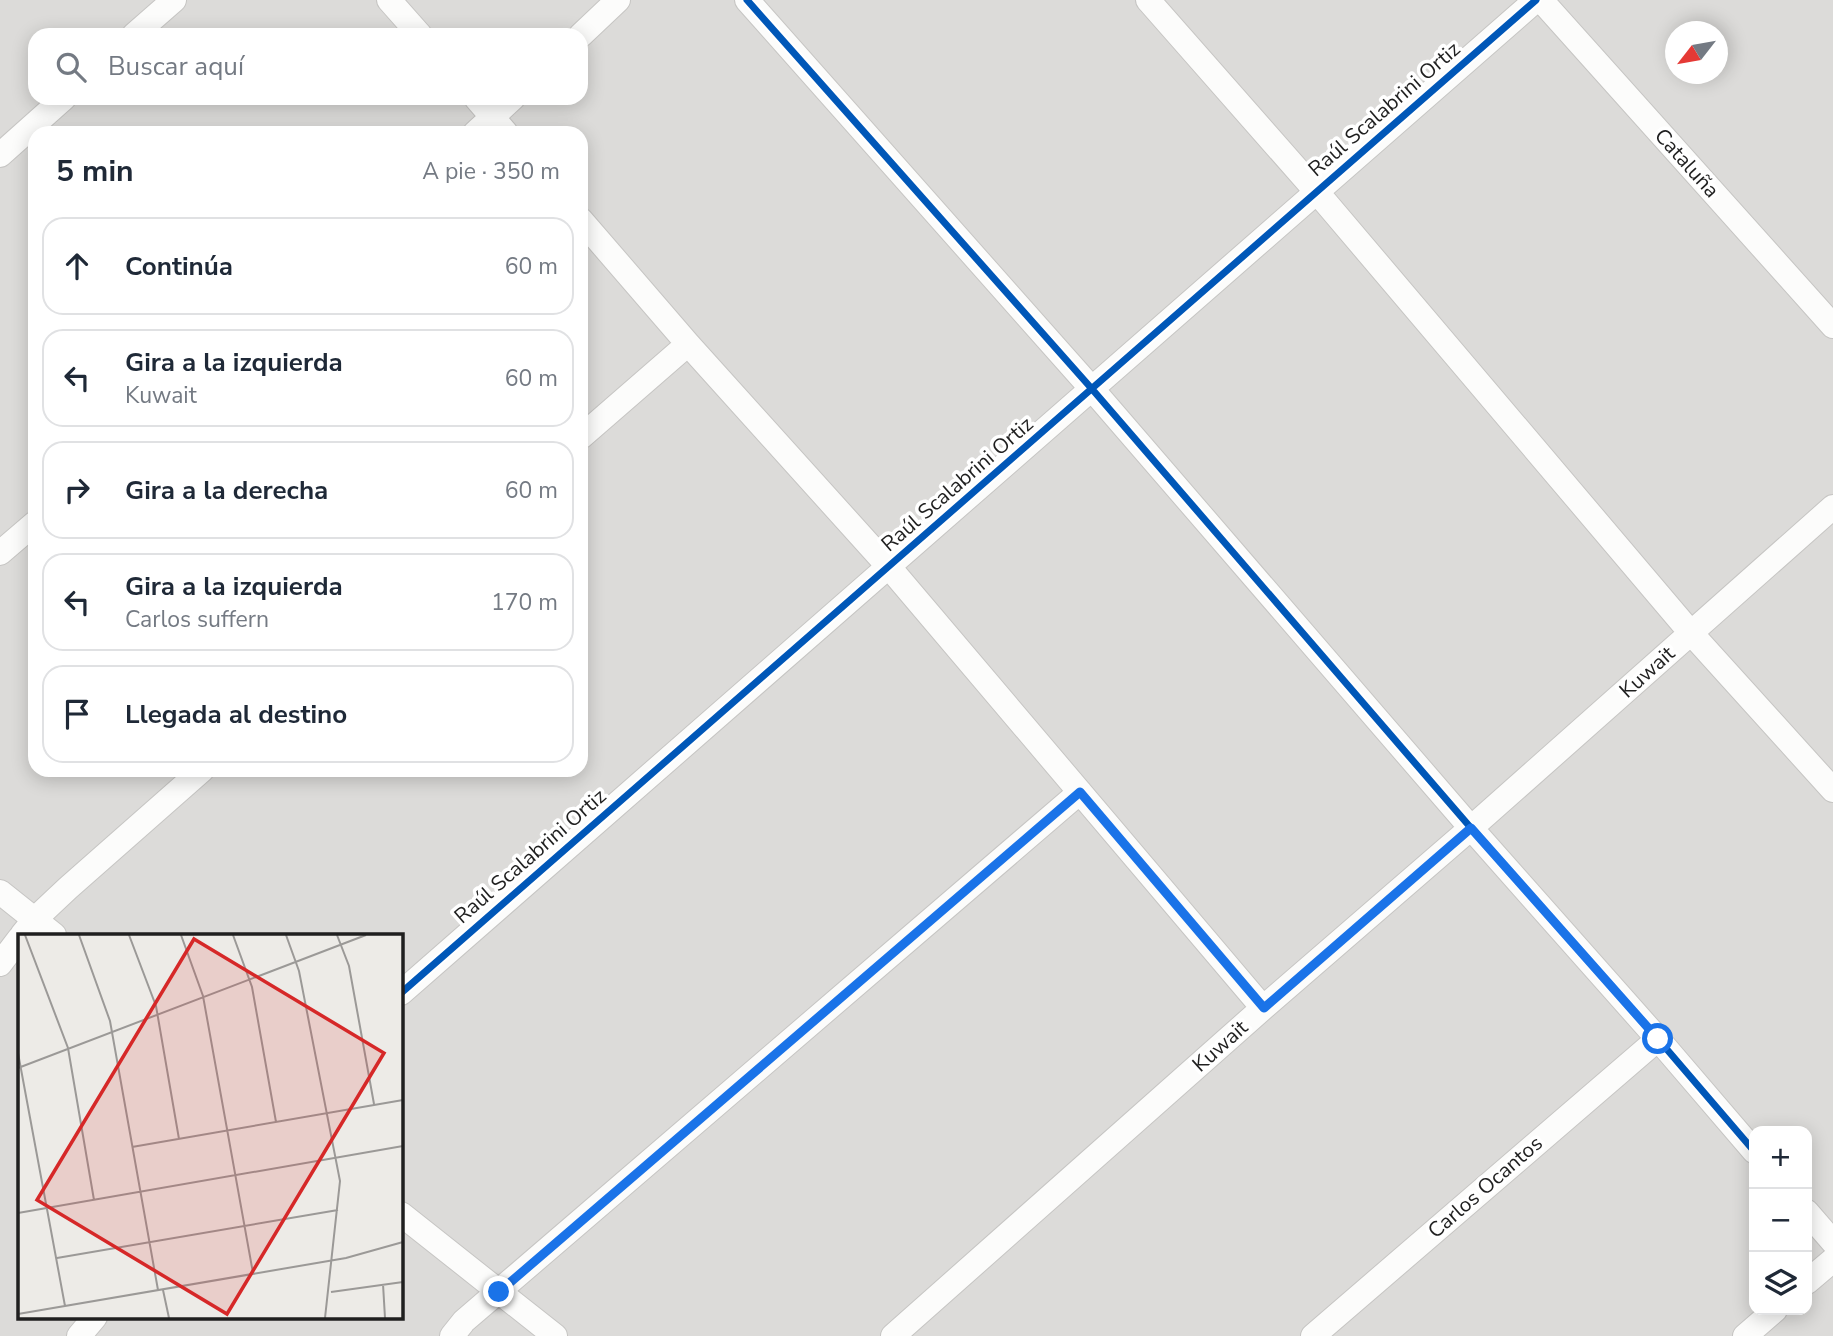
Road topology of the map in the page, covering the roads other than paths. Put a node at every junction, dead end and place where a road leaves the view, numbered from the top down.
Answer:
1 (174, 0) edge
2 (389, 0) edge
3 (618, 0) edge
4 (747, 0) edge
5 (1147, 0) edge
6 (1539, 0) edge
7 (142, 28) edge
8 (414, 28) edge
9 (588, 28) edge
10 (56, 105) edge
11 (480, 105) edge
12 (508, 105) edge
13 (33, 126) edge
14 (490, 126) edge
15 (492, 126) edge
16 (28, 130) edge
17 (0, 155) edge
18 (1316, 191) junction
19 (588, 228) edge
20 (1833, 327) edge
21 (688, 344) junction
22 (1092, 389) junction
23 (588, 432) edge
24 (1833, 507) edge
25 (28, 529) edge
26 (0, 553) edge
27 (888, 567) junction
28 (1691, 633) junction
29 (194, 777) edge
30 (1833, 790) edge
31 (1080, 792) junction
32 (1471, 828) junction
33 (0, 892) edge
34 (26, 931) edge
35 (47, 934) edge
36 (18, 941) edge
37 (0, 964) edge
38 (402, 992) edge
39 (1264, 1008) junction
40 (1658, 1039) junction
41 (1749, 1145) edge
42 (402, 1215) edge
43 (1812, 1218) edge
44 (1833, 1242) edge
45 (1833, 1259) edge
46 (1812, 1278) edge
47 (499, 1292) junction
48 (1769, 1315) edge
49 (93, 1318) edge
50 (79, 1336) edge
51 (452, 1336) edge
52 (555, 1336) edge
53 (893, 1336) edge
54 (1313, 1336) edge
55 (1745, 1336) edge

1 - 7 street
2 - 8 street
3 - 9 street
4 - 22 street
5 - 18 street
6 - 18 street, Raúl Scalabrini Ortiz
6 - 20 street, Cataluña
10 - 13 street
11 - 14 street
12 - 15 street
16 - 17 street
18 - 22 street, Raúl Scalabrini Ortiz
18 - 28 street
19 - 21 street
21 - 23 street
21 - 27 street
22 - 27 street, Raúl Scalabrini Ortiz
22 - 32 street
24 - 28 street, Kuwait
25 - 26 street
27 - 31 street
27 - 38 street, Raúl Scalabrini Ortiz
28 - 30 street
28 - 32 street, Kuwait
29 - 34 street
31 - 39 street
31 - 47 street
32 - 39 street, Kuwait
32 - 40 street
33 - 34 street
34 - 35 street
36 - 37 street
39 - 53 street, Kuwait
40 - 41 street
40 - 54 street, Carlos Ocantos
42 - 47 street
43 - 44 street
45 - 46 street
47 - 51 street
47 - 52 street
48 - 55 street
49 - 50 street

